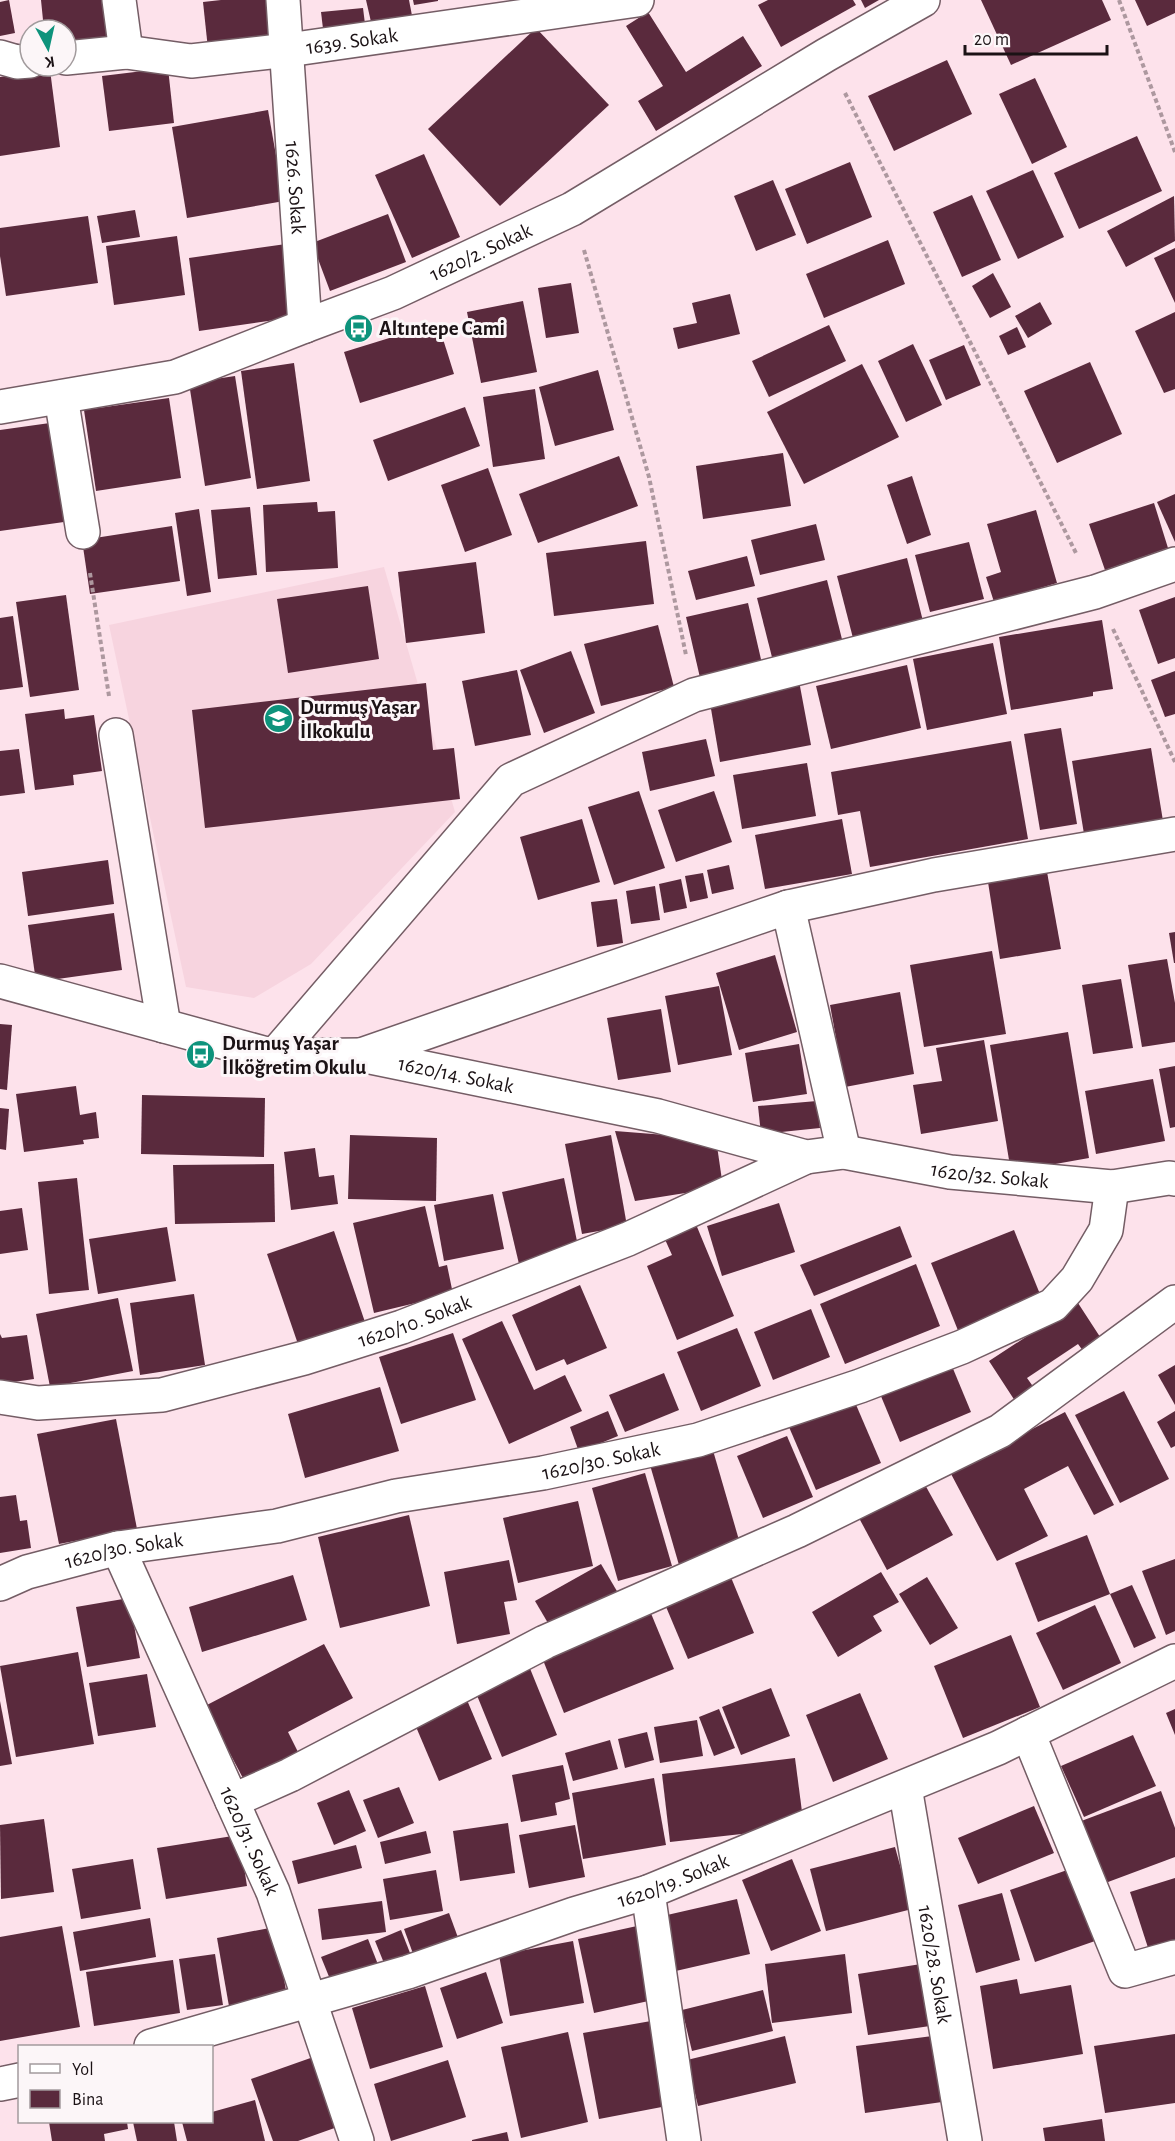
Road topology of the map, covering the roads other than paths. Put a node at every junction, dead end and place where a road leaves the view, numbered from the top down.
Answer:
1 (119, 0) edge
2 (283, 0) edge
3 (637, 0) edge
4 (923, 0) edge
5 (288, 50) junction
6 (126, 52) junction
7 (0, 57) edge
8 (78, 57) edge
9 (18, 62) edge
10 (305, 326) junction
11 (61, 397) junction
12 (0, 407) edge
13 (83, 532) road end
14 (1175, 564) edge
15 (116, 735) road end
16 (1175, 834) edge
17 (788, 907) junction
18 (0, 981) edge
19 (164, 1026) junction
20 (362, 1055) junction
21 (274, 1056) junction
22 (844, 1152) junction
23 (806, 1157) junction
24 (1173, 1177) edge
25 (1112, 1187) junction
26 (1175, 1302) edge
27 (0, 1396) edge
28 (118, 1548) junction
29 (0, 1584) edge
30 (1175, 1661) edge
31 (1028, 1732) junction
32 (905, 1787) junction
33 (232, 1801) junction
34 (648, 1892) junction
35 (1175, 1957) edge
36 (311, 2000) junction
37 (154, 2045) edge
38 (18, 2080) edge
39 (0, 2084) edge
40 (357, 2141) edge
41 (684, 2141) edge
42 (965, 2141) edge

1 - 6 street
2 - 5 street, 1626. Sokak
3 - 5 street, 1639. Sokak
4 - 10 street, 1620/2. Sokak
5 - 6 street, 1639. Sokak
5 - 10 street, 1626. Sokak
6 - 8 street, 1639. Sokak
7 - 9 street
10 - 11 street, 1620/2. Sokak
11 - 12 street, 1620/2. Sokak
11 - 13 street
14 - 21 street
15 - 19 street
16 - 17 street
17 - 20 street
17 - 22 street
18 - 19 street, 1620/14. Sokak
19 - 21 street, 1620/14. Sokak
20 - 21 street, 1620/14. Sokak
20 - 23 street, 1620/14. Sokak
22 - 23 street, 1620/32. Sokak
22 - 25 street, 1620/32. Sokak
23 - 27 street, 1620/10. Sokak
24 - 25 street, 1620/32. Sokak
25 - 28 street, 1620/30. Sokak
26 - 33 street
28 - 29 street, 1620/30. Sokak
28 - 33 street, 1620/31. Sokak
30 - 31 street, 1620/19. Sokak
31 - 32 street, 1620/19. Sokak
31 - 35 street
32 - 34 street, 1620/19. Sokak
32 - 42 street, 1620/28. Sokak
33 - 36 street, 1620/31. Sokak
34 - 36 street, 1620/19. Sokak
34 - 41 street
36 - 37 street, 1620/19. Sokak
36 - 40 street, 1620/31. Sokak
38 - 39 street

